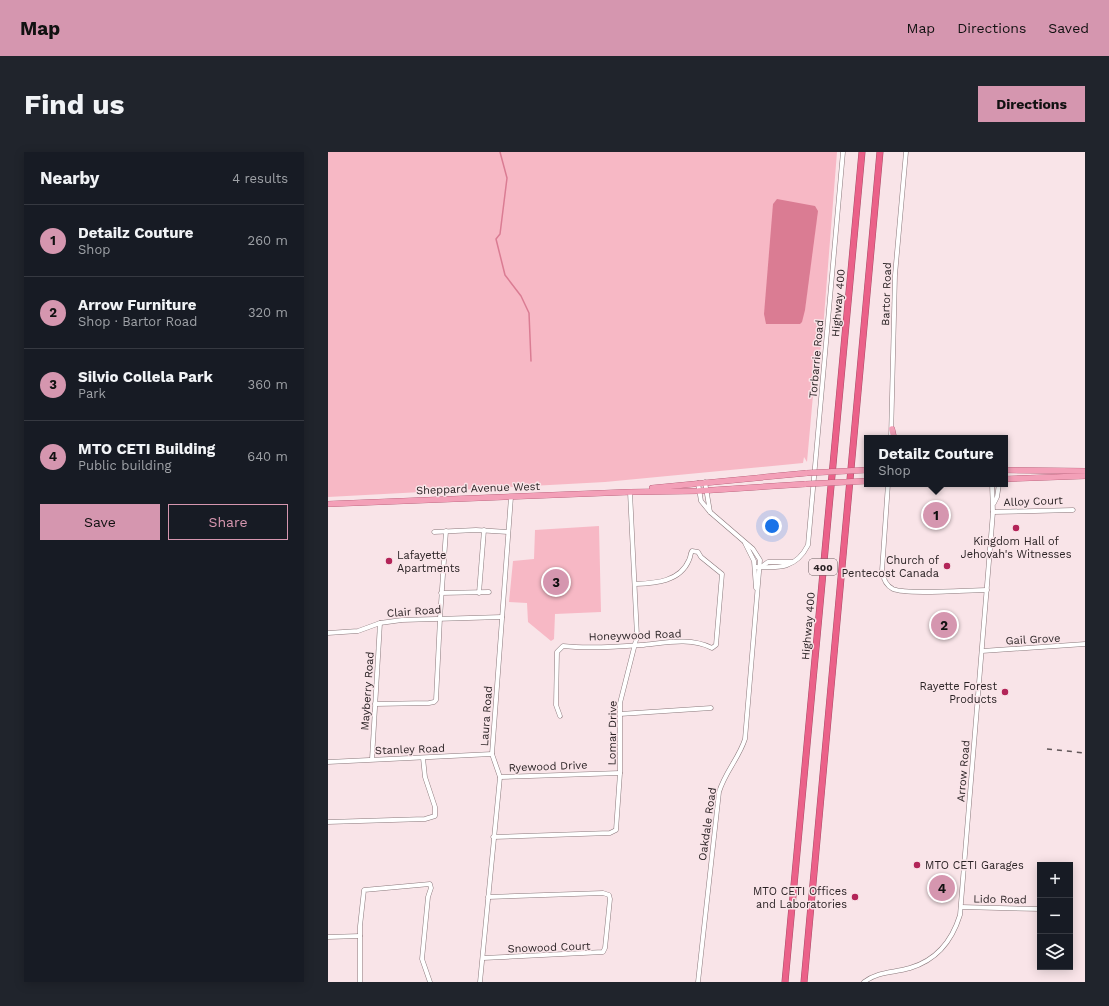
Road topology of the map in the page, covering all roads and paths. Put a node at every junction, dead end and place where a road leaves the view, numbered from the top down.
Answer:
1 (843, 152) edge
2 (862, 152) edge
3 (880, 152) edge
4 (906, 152) edge
5 (892, 429) joint
6 (892, 435) edge
7 (864, 470) edge
8 (1008, 470) edge
9 (1085, 471) edge
10 (1085, 476) edge
11 (1008, 479) edge
12 (864, 481) edge
13 (706, 482) junction
14 (698, 483) junction
15 (888, 487) edge
16 (992, 487) edge
17 (999, 487) edge
18 (708, 490) junction
19 (698, 491) junction
20 (630, 492) junction
21 (511, 496) junction
22 (994, 503) junction
23 (328, 504) edge
24 (1074, 510) dead end
25 (710, 512) junction
26 (993, 512) junction
27 (484, 530) junction
28 (434, 532) dead end
29 (446, 532) junction
30 (508, 532) junction
31 (743, 540) junction
32 (756, 567) junction
33 (761, 567) junction
34 (635, 584) junction
35 (987, 590) junction
36 (489, 592) dead end
37 (441, 593) junction
38 (479, 593) junction
39 (756, 602) junction
40 (502, 617) junction
41 (440, 618) junction
42 (380, 623) junction
43 (328, 633) edge
44 (1085, 644) edge
45 (634, 645) junction
46 (982, 651) junction
47 (375, 704) junction
48 (712, 708) dead end
49 (620, 714) junction
50 (560, 716) dead end
51 (492, 754) junction
52 (423, 758) junction
53 (372, 760) junction
54 (328, 762) edge
55 (620, 773) junction
56 (500, 777) junction
57 (328, 822) edge
58 (493, 837) junction
59 (488, 897) junction
60 (960, 907) junction
61 (1037, 909) edge
62 (360, 936) junction
63 (328, 937) edge
64 (483, 958) junction
65 (360, 982) edge
66 (430, 982) edge
67 (480, 982) edge
68 (698, 982) edge
69 (785, 982) edge
70 (804, 982) edge
71 (864, 982) edge

1 - 33 street, Torbarrie Road
2 - 69 highway, Highway 400 / 400
3 - 70 highway, 400
4 - 5 street, Bartor Road
5 - 6 main road
7 - 13 main road, Sheppard Avenue West, bridge
8 - 9 main road
10 - 11 main road
12 - 18 main road, Sheppard Avenue West, bridge
13 - 14 main road, Sheppard Avenue West
13 - 18 street
14 - 19 street, Oakdale Road
14 - 20 main road, Sheppard Avenue West
15 - 35 street
16 - 22 street, Arrow Road
17 - 22 street, Arrow Road
18 - 19 main road, Sheppard Avenue West
18 - 25 street
19 - 20 main road, Sheppard Avenue West
19 - 25 street, Oakdale Road
20 - 21 main road, Sheppard Avenue West
20 - 34 street, Lomar Drive
21 - 23 main road, Sheppard Avenue West
21 - 30 street, Laura Road
22 - 26 street, Arrow Road
24 - 26 street, Alloy Court
25 - 31 street, Oakdale Road
26 - 35 street, Arrow Road
27 - 29 street
27 - 30 street
27 - 38 street
28 - 29 street
29 - 37 street
30 - 40 street, Laura Road
31 - 32 street, Oakdale Road
31 - 33 street, Oakdale Road
32 - 33 street
32 - 39 street, Oakdale Road
33 - 39 street, Oakdale Road
34 - 45 street, Lomar Drive
34 - 45 street, Honeywood Road
35 - 46 street, Arrow Road
36 - 38 street
37 - 38 street
37 - 41 street
39 - 68 street, Oakdale Road
40 - 41 street, Clair Road
40 - 51 street, Laura Road
41 - 42 street, Clair Road
41 - 47 street
42 - 43 street, Clair Road
42 - 47 street, Mayberry Road
44 - 46 street, Gail Grove
45 - 49 street, Lomar Drive
45 - 50 street, Honeywood Road
46 - 60 street, Arrow Road
47 - 53 street, Mayberry Road
48 - 49 street
49 - 55 street, Lomar Drive
51 - 52 street, Stanley Road
51 - 56 street, Laura Road
52 - 53 street, Stanley Road
52 - 57 street
53 - 54 street, Stanley Road
55 - 56 street, Ryewood Drive
55 - 58 street, Lomar Drive
56 - 58 street, Laura Road
58 - 59 street, Laura Road
59 - 64 street, Laura Road
59 - 64 street, Snowood Court
60 - 61 street, Lido Road
60 - 71 street, Arrow Road
62 - 63 street
62 - 65 street
62 - 66 street
64 - 67 street, Laura Road

